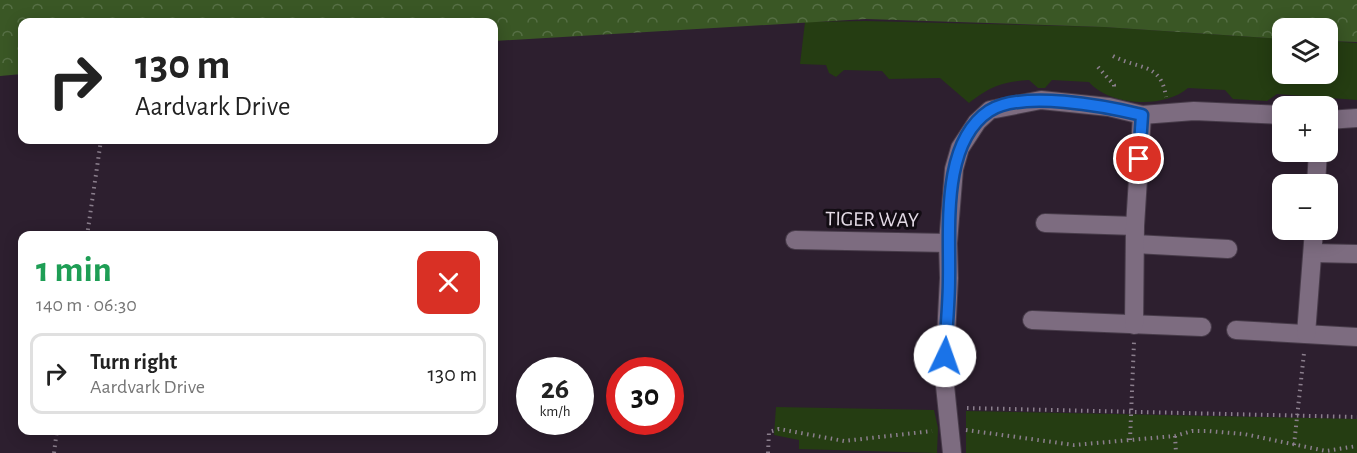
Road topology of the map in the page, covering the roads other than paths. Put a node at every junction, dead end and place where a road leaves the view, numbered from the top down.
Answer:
1 (1142, 115) junction
2 (1272, 115) edge
3 (1357, 118) edge
4 (1338, 119) edge
5 (1046, 223) dead end
6 (1135, 235) junction
7 (795, 240) dead end
8 (1314, 240) edge
9 (948, 243) junction
10 (1228, 249) dead end
11 (1313, 253) junction
12 (1357, 254) edge
13 (1032, 320) dead end
14 (1134, 325) junction
15 (1202, 327) dead end
16 (1236, 330) dead end
17 (1306, 334) junction
18 (1357, 337) edge
19 (952, 453) edge

1 - 2 street
1 - 6 street
1 - 9 street
3 - 4 street
5 - 6 street
6 - 10 street
6 - 14 street
7 - 9 street, TIGER WAY
8 - 11 street
9 - 19 street
11 - 12 street
11 - 17 street
13 - 14 street
14 - 15 street
16 - 17 street
17 - 18 street

